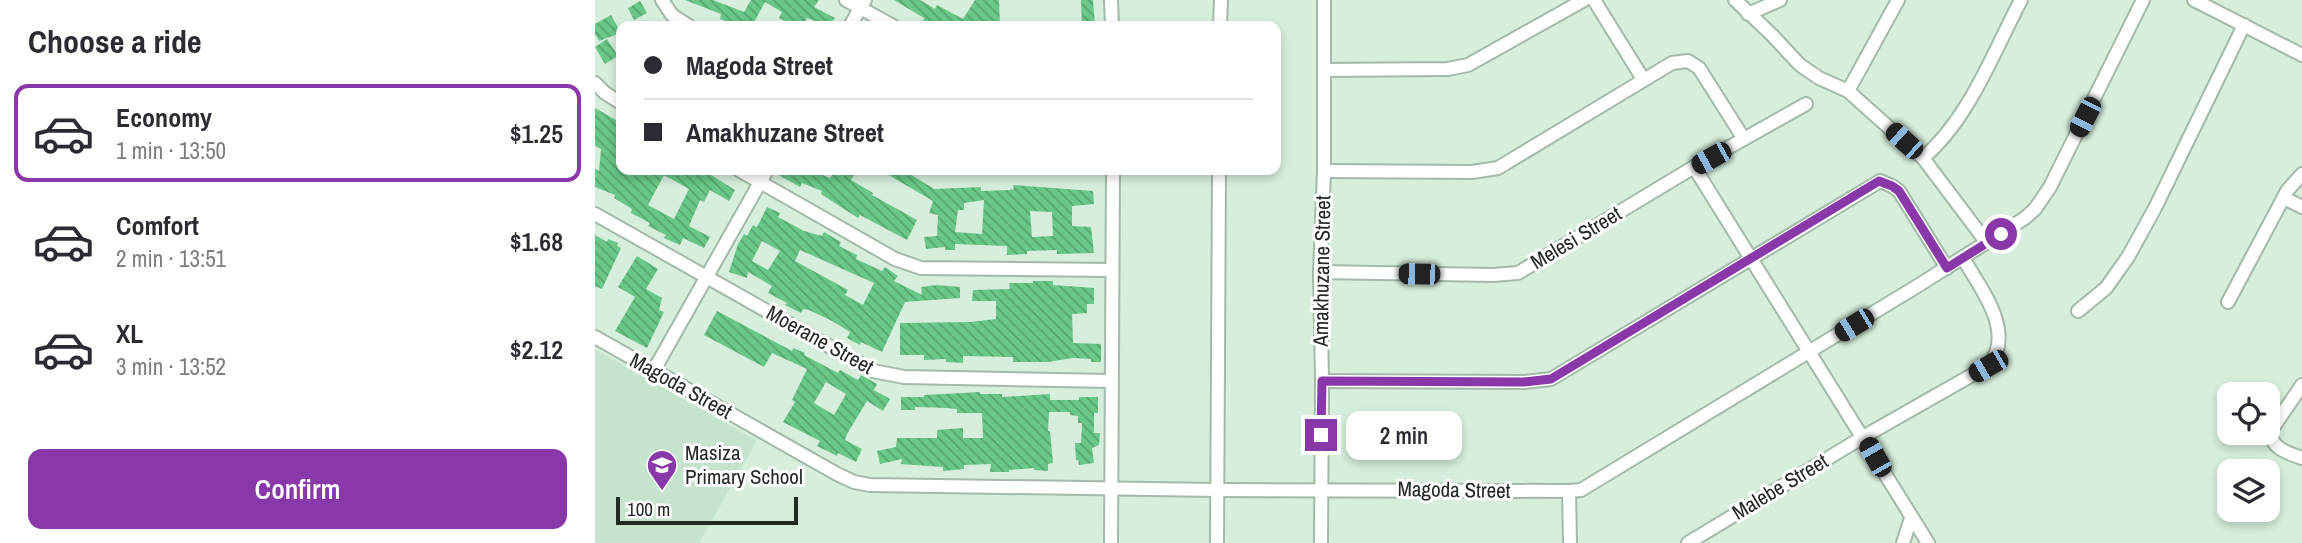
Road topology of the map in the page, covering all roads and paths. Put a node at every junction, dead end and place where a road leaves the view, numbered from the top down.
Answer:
1 (661, 0) edge
2 (846, 0) edge
3 (1111, 0) edge
4 (1221, 0) edge
5 (1324, 0) edge
6 (1584, 0) edge
7 (1594, 0) edge
8 (1735, 0) edge
9 (1780, 0) edge
10 (1898, 0) edge
11 (2021, 0) edge
12 (2143, 0) edge
13 (2194, 0) edge
14 (863, 4) edge
15 (1748, 14) junction
16 (681, 21) edge
17 (853, 21) edge
18 (886, 21) edge
19 (1112, 21) edge
20 (1220, 21) edge
21 (2243, 25) junction
22 (2302, 55) edge
23 (1324, 70) junction
24 (1643, 79) junction
25 (595, 83) edge
26 (1848, 91) junction
27 (616, 100) edge
28 (1806, 104) dead end
29 (1744, 139) junction
30 (1923, 158) junction
31 (1694, 167) junction
32 (1324, 171) junction
33 (2302, 174) edge
34 (748, 175) edge
35 (764, 175) edge
36 (1113, 175) edge
37 (1219, 175) edge
38 (760, 182) junction
39 (2284, 198) junction
40 (2302, 208) edge
41 (595, 214) edge
42 (1987, 243) junction
43 (1751, 258) junction
44 (1963, 258) junction
45 (1947, 268) junction
46 (1112, 270) junction
47 (1320, 272) junction
48 (706, 276) junction
49 (2228, 302) dead end
50 (2078, 311) dead end
51 (595, 337) edge
52 (1810, 351) junction
53 (654, 370) junction
54 (1111, 381) junction
55 (1322, 381) junction
56 (2302, 385) edge
57 (1863, 437) junction
58 (2302, 458) edge
59 (1111, 487) junction
60 (1321, 489) junction
61 (1217, 490) junction
62 (1569, 491) junction
63 (1911, 518) junction
64 (1111, 543) edge
65 (1217, 543) edge
66 (1321, 543) edge
67 (1570, 543) edge
68 (1688, 543) edge
69 (1903, 543) edge
70 (1928, 543) edge

1 - 16 street
2 - 14 street
3 - 19 street
4 - 20 street
5 - 23 street, Amakhuzane Street
6 - 23 street
7 - 24 street
8 - 15 street
9 - 15 street
10 - 26 street
11 - 30 street
12 - 42 street, Magoda Street
13 - 21 street
14 - 17 street
14 - 18 street
15 - 26 street
21 - 22 street
21 - 50 street
23 - 32 street, Amakhuzane Street
24 - 29 street
24 - 32 street
25 - 27 street
26 - 30 street
28 - 29 street, Melesi Street
29 - 31 street, Melesi Street
30 - 42 street
31 - 43 street
31 - 47 street, Melesi Street
32 - 47 street, Amakhuzane Street
33 - 39 street
34 - 38 street
35 - 38 street
36 - 46 street
37 - 61 street
38 - 46 street
38 - 48 street
39 - 40 street
39 - 49 street
41 - 48 street, Moerane Street
42 - 44 street, Magoda Street
43 - 45 street
43 - 52 street
43 - 55 street
44 - 45 street, Magoda Street
44 - 57 street, Malebe Street
45 - 52 street, Magoda Street
46 - 54 street
47 - 55 street, Amakhuzane Street
48 - 53 street
48 - 54 street, Moerane Street
51 - 53 street, Magoda Street
52 - 57 street
52 - 62 street, Magoda Street
53 - 59 street, Magoda Street
54 - 59 street
55 - 60 street, Amakhuzane Street
56 - 58 street
57 - 63 street
57 - 68 street, Malebe Street
59 - 61 street, Magoda Street
59 - 64 street
60 - 61 street, Magoda Street
60 - 62 street, Magoda Street
60 - 66 street, Amakhuzane Street
61 - 65 street
62 - 67 street
63 - 69 street
63 - 70 street

